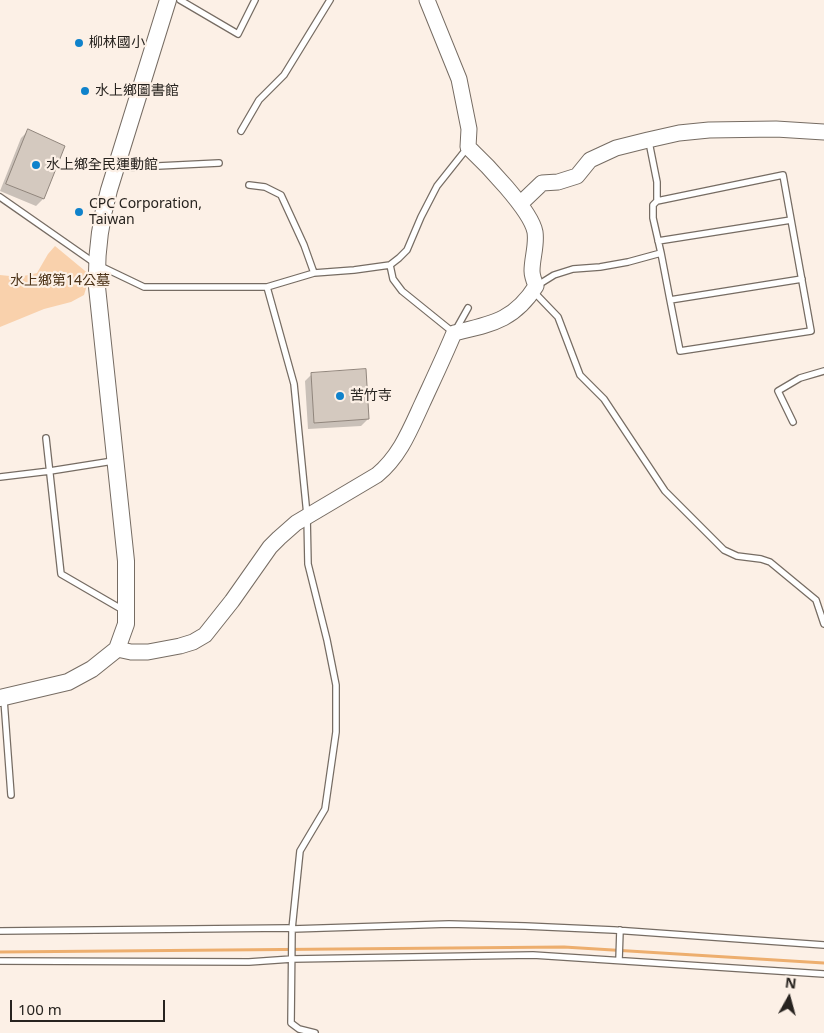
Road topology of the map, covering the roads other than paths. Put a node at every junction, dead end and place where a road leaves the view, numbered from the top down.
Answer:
1 (168, 0) edge
2 (180, 0) edge
3 (254, 0) edge
4 (330, 0) edge
5 (427, 0) edge
6 (241, 131) dead end
7 (824, 132) edge
8 (648, 140) junction
9 (468, 147) junction
10 (220, 163) dead end
11 (116, 168) junction
12 (249, 184) dead end
13 (0, 197) edge
14 (657, 201) junction
15 (520, 204) junction
16 (791, 220) junction
17 (658, 241) junction
18 (661, 253) junction
19 (96, 264) junction
20 (390, 265) junction
21 (314, 273) junction
22 (802, 278) junction
23 (267, 287) junction
24 (534, 288) junction
25 (670, 300) junction
26 (468, 308) dead end
27 (454, 333) junction
28 (824, 372) edge
29 (793, 422) dead end
30 (46, 438) dead end
31 (115, 461) junction
32 (50, 471) junction
33 (0, 477) edge
34 (307, 515) junction
35 (127, 612) junction
36 (824, 624) edge
37 (117, 649) junction
38 (2, 698) edge
39 (11, 795) dead end
40 (292, 929) junction
41 (620, 930) junction
42 (0, 931) edge
43 (824, 945) edge
44 (292, 959) junction
45 (619, 960) junction
46 (0, 961) edge
47 (824, 974) edge
48 (315, 1033) edge

1 - 11 main road
2 - 3 lane
4 - 6 lane
5 - 9 street
7 - 8 street
8 - 14 lane
8 - 15 street
9 - 15 street
9 - 20 lane
10 - 11 lane
11 - 19 main road
12 - 21 lane
13 - 19 lane
14 - 16 lane
14 - 17 lane
15 - 24 street
16 - 17 lane
16 - 22 lane
17 - 18 lane
18 - 24 lane
18 - 25 lane
19 - 23 lane
19 - 31 main road
20 - 21 lane
20 - 27 lane
21 - 23 lane
22 - 25 lane
22 - 25 lane
23 - 34 lane
24 - 27 street
24 - 36 lane
26 - 27 lane
27 - 34 street
28 - 29 lane
30 - 32 lane
31 - 32 lane
31 - 35 main road
32 - 33 lane
32 - 35 lane
34 - 37 street
34 - 40 lane
35 - 37 main road
37 - 38 main road
38 - 39 lane
40 - 41 lane
40 - 42 lane
40 - 44 lane
41 - 43 lane
41 - 45 lane
44 - 45 lane
44 - 46 lane
44 - 48 lane
45 - 47 lane

